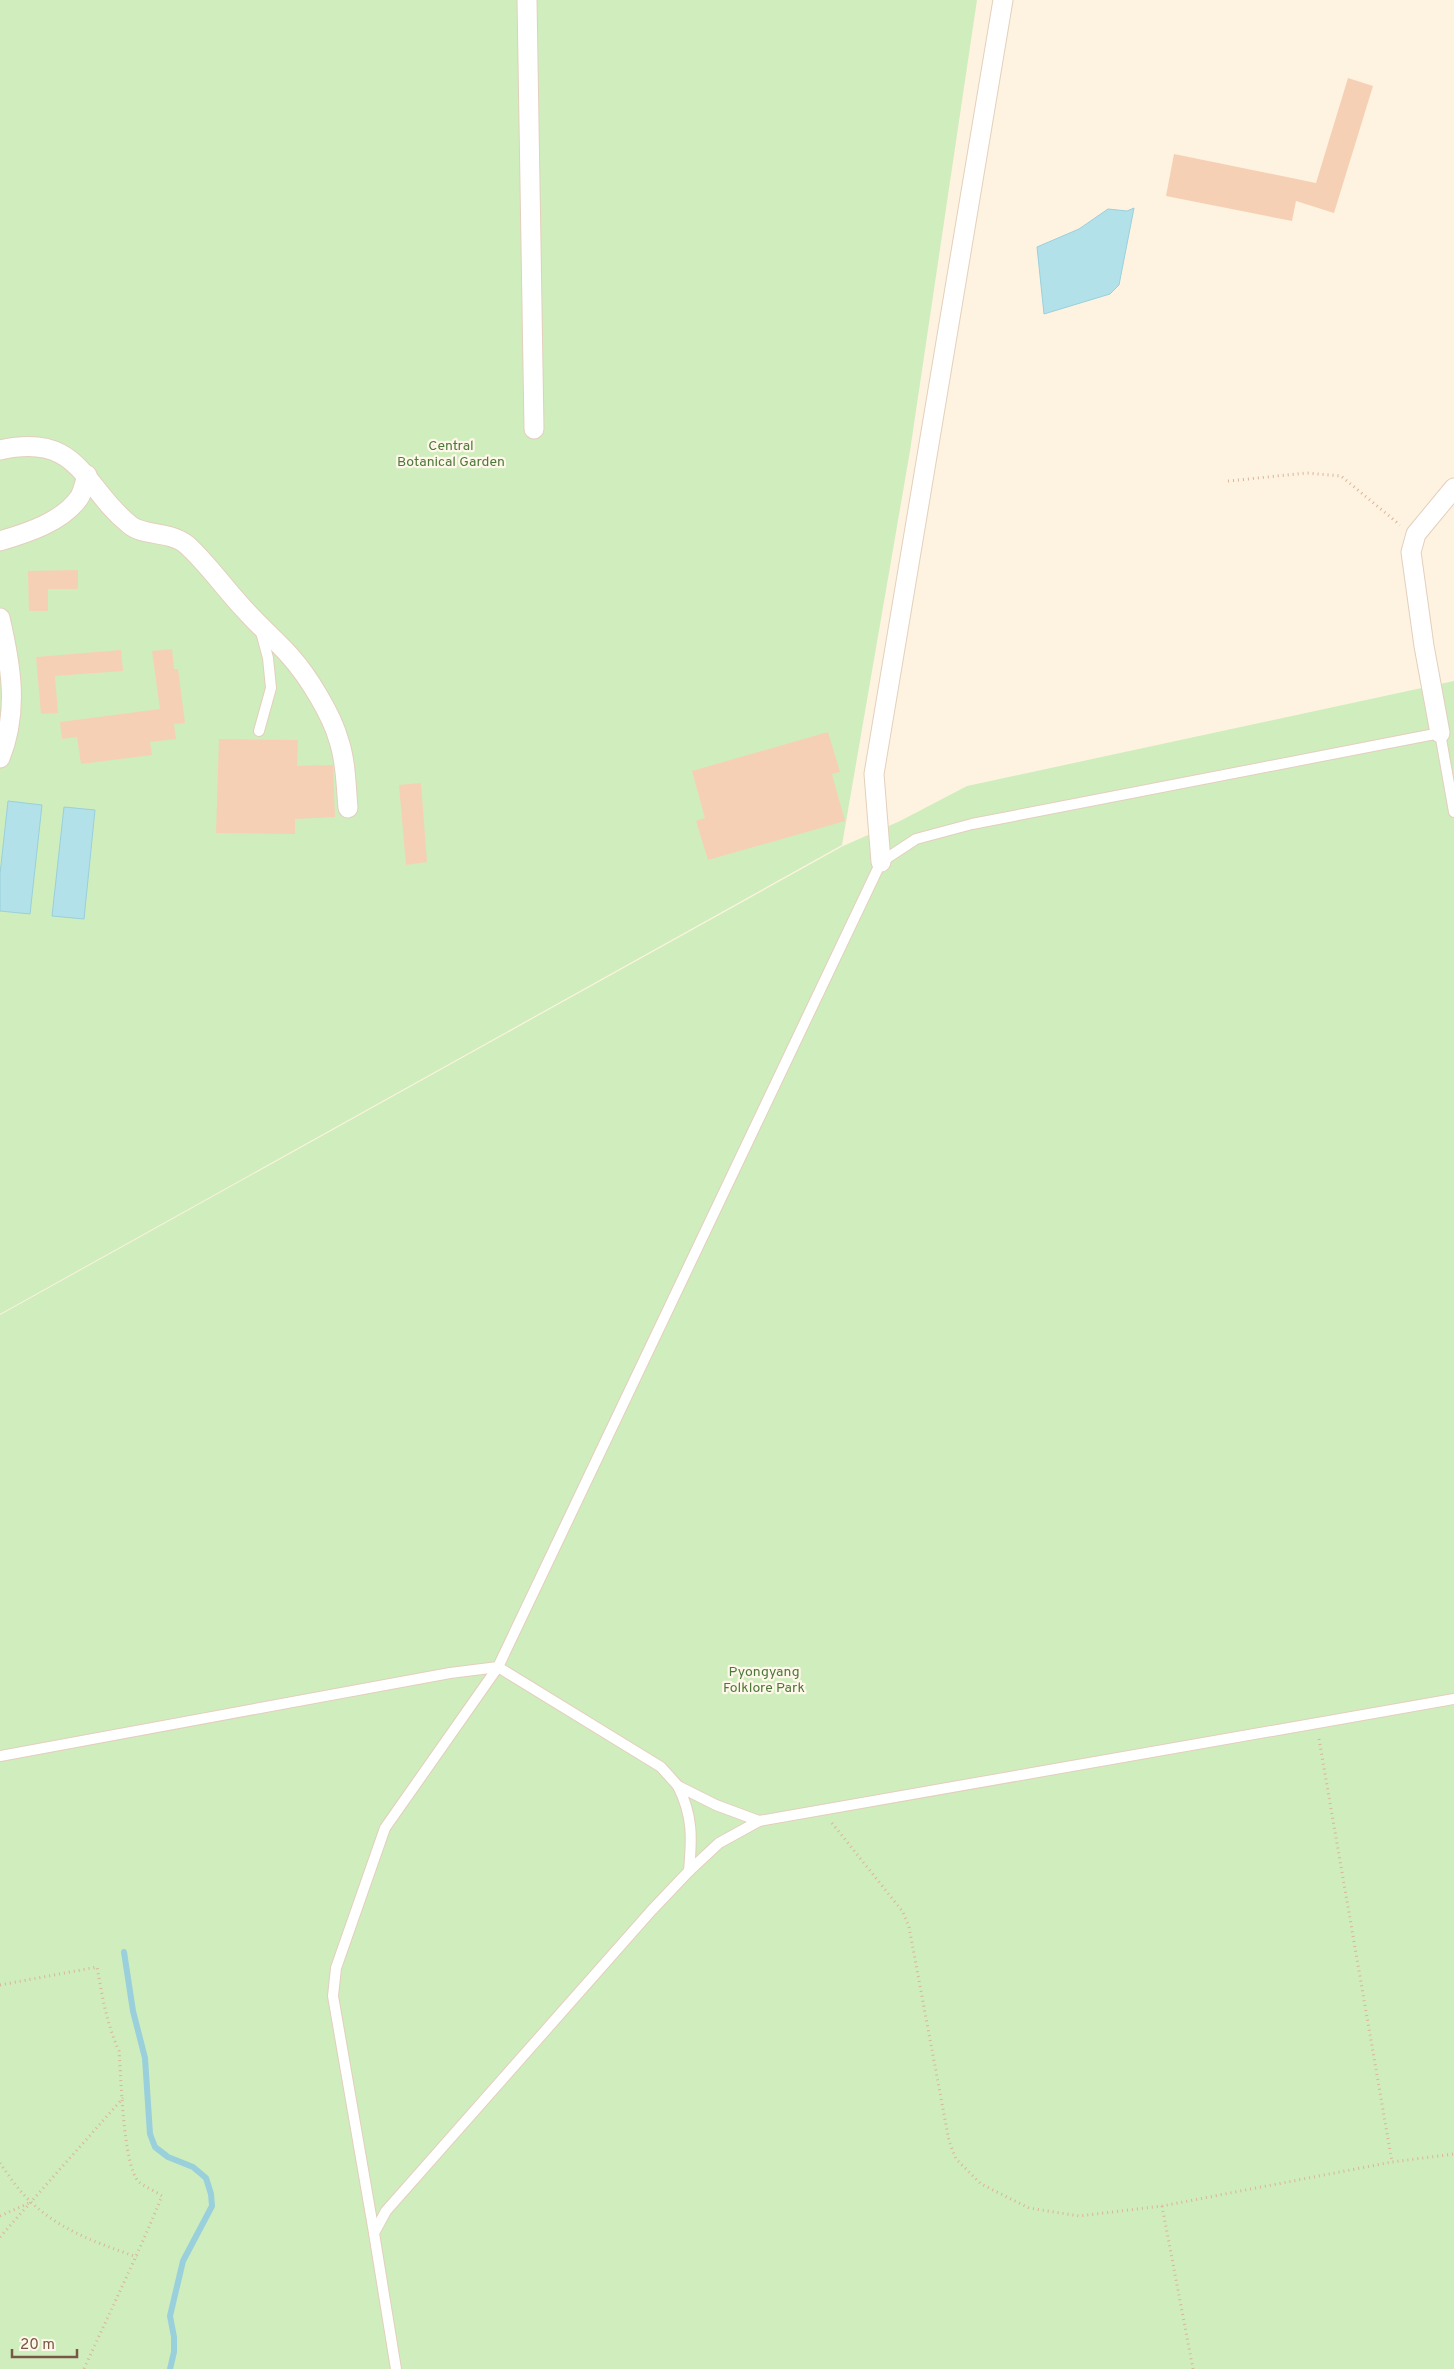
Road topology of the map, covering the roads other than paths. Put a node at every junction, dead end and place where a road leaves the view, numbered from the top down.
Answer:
1 (527, 0) edge
2 (1003, 0) edge
3 (534, 429) dead end
4 (0, 450) edge
5 (87, 475) junction
6 (1454, 488) edge
7 (0, 541) edge
8 (0, 618) edge
9 (260, 626) junction
10 (259, 731) dead end
11 (1440, 733) junction
12 (0, 758) edge
13 (348, 808) dead end
14 (1454, 812) edge
15 (881, 862) junction
16 (498, 1667) junction
17 (1454, 1699) edge
18 (0, 1756) edge
19 (678, 1786) junction
20 (759, 1821) junction
21 (689, 1871) junction
22 (374, 2233) junction
23 (396, 2369) edge

1 - 3 street
2 - 15 street
4 - 5 street
5 - 7 street
5 - 9 street
6 - 11 street
8 - 12 street
9 - 10 lane
9 - 13 street
11 - 14 lane
11 - 15 lane
15 - 16 lane
16 - 18 lane
16 - 19 lane
16 - 22 lane
17 - 20 lane
19 - 20 lane
19 - 21 lane
20 - 21 lane
21 - 22 lane
22 - 23 lane

